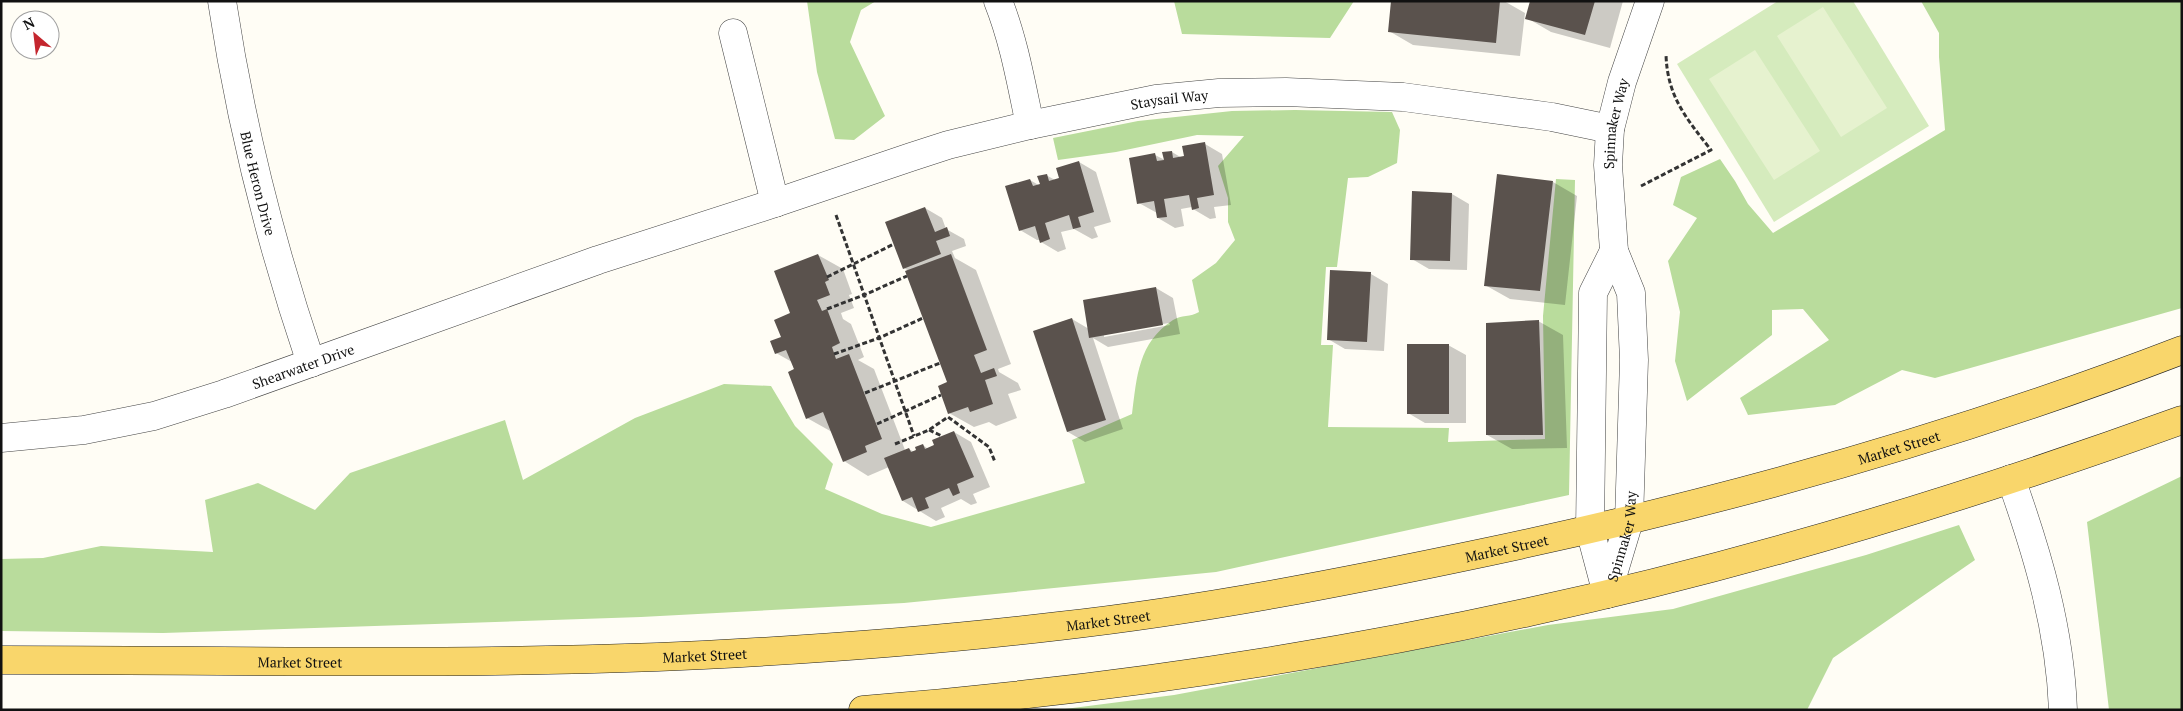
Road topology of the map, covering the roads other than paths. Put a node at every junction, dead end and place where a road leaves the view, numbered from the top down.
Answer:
1 (222, 1) edge
2 (998, 1) edge
3 (1650, 1) edge
4 (733, 33) dead end
5 (1030, 125) junction
6 (1610, 128) junction
7 (776, 203) junction
8 (742, 215) joint
9 (1614, 250) junction
10 (2182, 350) edge
11 (312, 363) junction
12 (2182, 420) edge
13 (1, 438) edge
14 (2011, 479) junction
15 (1629, 521) junction
16 (1590, 530) junction
17 (1607, 594) junction
18 (1, 660) edge
19 (863, 710) edge
20 (2063, 710) edge

1 - 11 street, Blue Heron Drive
2 - 5 street
3 - 6 street, Spinnaker Way
4 - 7 street
5 - 6 street, Staysail Way
5 - 7 street, Staysail Way
6 - 9 street, Spinnaker Way
7 - 8 street, Staysail Way
8 - 11 street, Shearwater Drive
9 - 15 street, Spinnaker Way
9 - 16 street, Spinnaker Way
10 - 15 main road, Market Street
11 - 13 street, Shearwater Drive
12 - 14 main road
14 - 17 main road
14 - 20 street
15 - 16 main road, Market Street
15 - 17 street, Spinnaker Way
16 - 17 street, Spinnaker Way
16 - 18 main road, Market Street
17 - 19 main road

